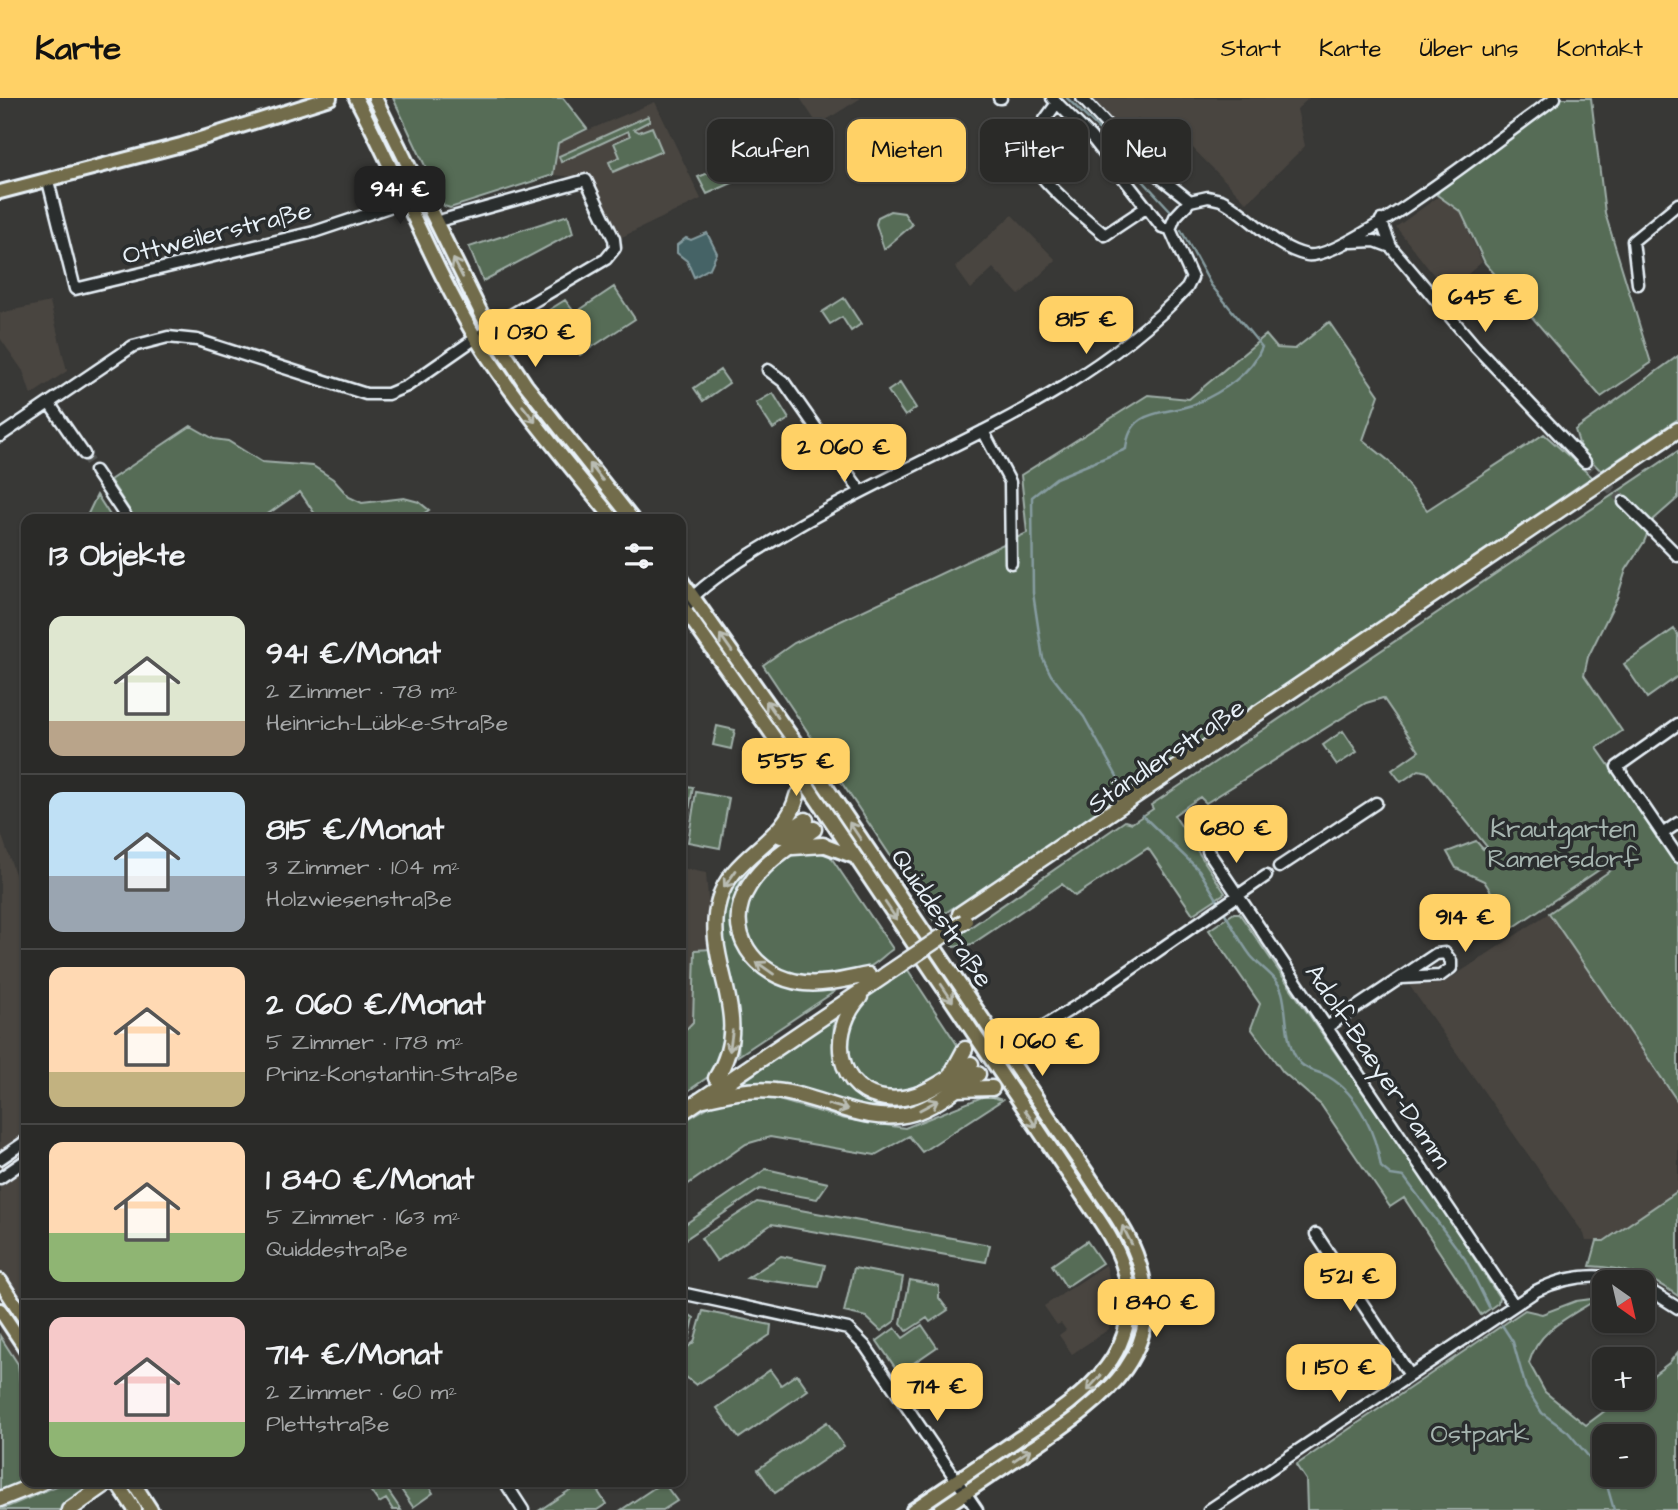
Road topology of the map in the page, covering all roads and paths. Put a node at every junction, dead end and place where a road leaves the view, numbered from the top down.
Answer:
1 (330, 98) edge
2 (356, 98) edge
3 (375, 98) edge
4 (1082, 98) edge
5 (1555, 98) edge
6 (1054, 100) edge
7 (48, 181) junction
8 (0, 192) edge
9 (407, 201) junction
10 (1190, 201) junction
11 (1678, 204) edge
12 (1147, 206) junction
13 (1381, 220) junction
14 (435, 222) junction
15 (1170, 229) junction
16 (1350, 242) junction
17 (1391, 247) junction
18 (1638, 284) dead end
19 (489, 329) junction
20 (476, 338) junction
21 (768, 370) dead end
22 (50, 402) junction
23 (1678, 430) edge
24 (983, 431) junction
25 (0, 436) edge
26 (1678, 441) edge
27 (84, 454) tunnel mouth
28 (1586, 462) tunnel mouth
29 (95, 471) tunnel mouth
30 (861, 492) junction
31 (1624, 502) tunnel mouth
32 (124, 514) edge
33 (609, 514) edge
34 (629, 514) edge
35 (1678, 556) edge
36 (1011, 563) dead end
37 (686, 604) edge
38 (686, 608) edge
39 (686, 608) edge
40 (1678, 724) edge
41 (795, 767) junction
42 (797, 796) joint
43 (1376, 803) dead end
44 (838, 805) junction
45 (826, 813) junction
46 (1678, 823) edge
47 (810, 824) junction
48 (1662, 834) junction
49 (823, 845) joint
50 (762, 847) junction
51 (789, 848) junction
52 (1208, 850) dead end
53 (1678, 857) edge
54 (855, 858) junction
55 (1279, 867) dead end
56 (1266, 876) dead end
57 (1239, 897) junction
58 (962, 918) junction
59 (877, 975) junction
60 (1401, 978) junction
61 (966, 1021) junction
62 (1327, 1027) junction
63 (965, 1049) joint
64 (1004, 1051) junction
65 (990, 1058) junction
66 (974, 1069) joint
67 (716, 1078) junction
68 (952, 1083) junction
69 (992, 1088) joint
70 (1012, 1092) junction
71 (686, 1099) edge
72 (700, 1100) junction
73 (686, 1110) edge
74 (21, 1144) edge
75 (0, 1159) edge
76 (21, 1163) edge
77 (0, 1178) edge
78 (1316, 1234) dead end
79 (1592, 1276) edge
80 (0, 1281) edge
81 (686, 1294) edge
82 (1656, 1294) edge
83 (1514, 1305) junction
84 (1678, 1308) edge
85 (0, 1310) edge
86 (21, 1313) edge
87 (21, 1342) edge
88 (1410, 1375) junction
89 (957, 1481) junction
90 (30, 1487) edge
91 (103, 1487) edge
92 (103, 1487) edge
93 (119, 1487) edge
94 (136, 1487) edge
95 (508, 1487) edge
96 (966, 1493) junction
97 (0, 1499) edge
98 (132, 1507) edge
99 (69, 1510) edge
100 (81, 1510) edge
101 (151, 1510) edge
102 (523, 1510) edge
103 (913, 1510) edge
104 (940, 1510) edge
105 (977, 1510) edge
106 (1209, 1510) edge

1 - 7 main road
2 - 9 main road
3 - 14 main road
4 - 10 street
5 - 13 street
6 - 12 street
6 - 12 street
7 - 8 main road
7 - 9 street, Ottweilerstraße
9 - 20 main road
10 - 15 street
10 - 16 street
11 - 18 street
12 - 15 street
13 - 16 street
13 - 17 street
19 -> 14 main road
14 - 19 street
15 - 24 street
16 - 17 street
17 - 28 street
19 - 20 street
34 -> 19 main road
20 - 22 street
20 -> 33 main road
21 - 30 street
22 - 25 street
22 - 27 street
23 - 58 highway, Ständlerstraße
24 - 30 street
24 - 36 street
26 - 58 highway, Ständlerstraße
29 - 32 street
30 - 37 street
31 - 35 street
38 - 41 main road, Quiddestraße
44 -> 39 main road, Quiddestraße
40 - 48 street
41 - 42 main road
41 - 45 main road, Quiddestraße
42 - 50 highway
43 - 55 street
44 - 45 main road
64 -> 44 main road, Quiddestraße
45 - 47 main road
45 - 54 main road, Quiddestraße
46 - 48 street
47 - 50 highway
47 - 51 highway
48 - 53 street
49 - 51 highway
49 - 54 main road
50 -> 67 highway
59 -> 51 highway
52 - 57 street, Adolf-Baeyer-Damm
54 -> 61 main road, Quiddestraße
56 - 57 street
57 - 62 street, Adolf-Baeyer-Damm
57 - 64 street
58 - 59 highway, Ständlerstraße
59 - 67 highway, Ständlerstraße
59 - 68 highway
59 - 72 highway, Ständlerstraße
60 - 60 street
60 - 62 street
61 - 63 main road
61 - 65 main road, Quiddestraße
62 - 83 street, Adolf-Baeyer-Damm
63 - 68 highway
64 - 65 main road
96 -> 64 main road, Quiddestraße
65 - 66 main road
65 - 70 main road, Quiddestraße
66 - 68 highway
67 - 71 highway, Ständlerstraße
68 - 69 highway
72 -> 68 highway
69 - 70 main road
70 -> 89 main road, Quiddestraße
72 - 73 highway, Ständlerstraße
74 - 75 street
76 - 77 street
78 - 88 street
79 - 83 street
80 - 86 main road
81 - 89 street
82 - 84 street
83 - 88 street
85 - 87 main road
88 - 106 street
89 - 96 street
89 - 103 main road, Quiddestraße
90 - 97 highway
91 - 99 highway
92 - 100 highway
93 - 98 main road
94 - 101 main road
95 - 102 street
96 - 104 main road, Quiddestraße
96 - 105 street

